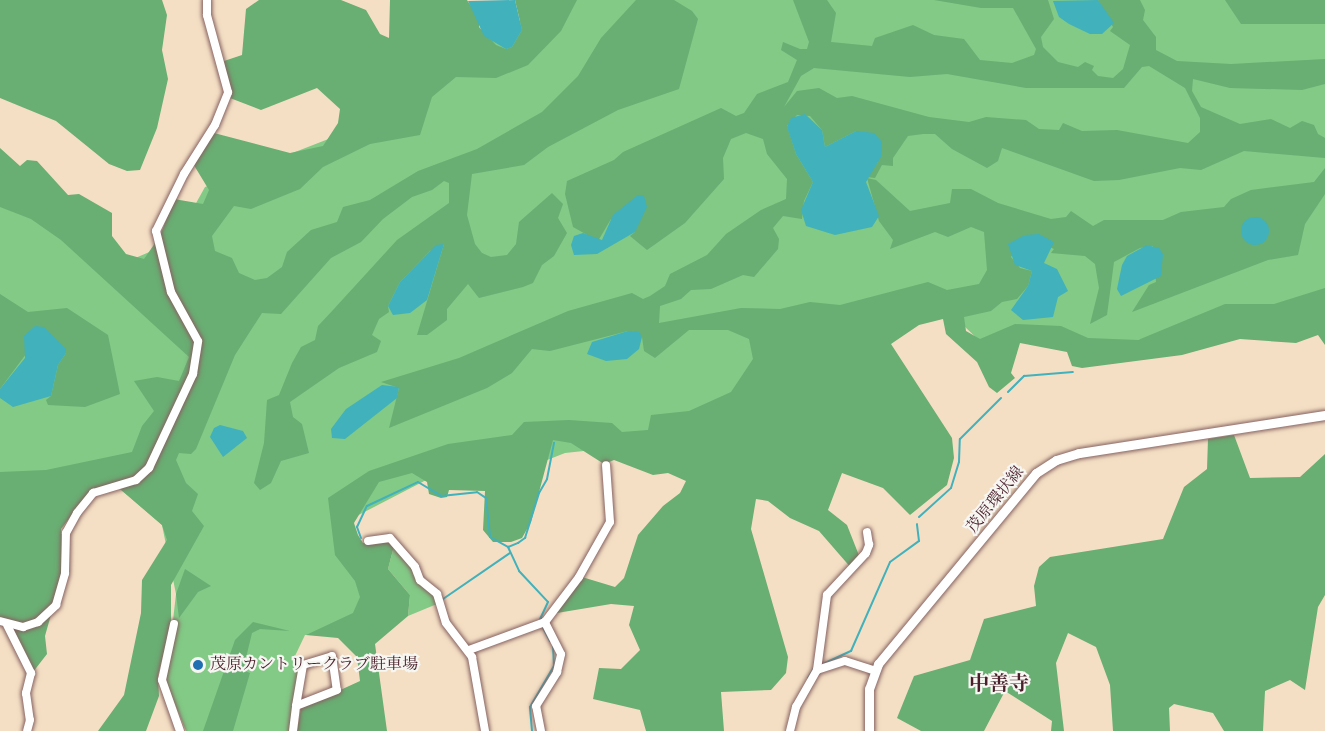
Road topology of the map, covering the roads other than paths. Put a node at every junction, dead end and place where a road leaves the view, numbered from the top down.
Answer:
1 (207, 0) edge
2 (1325, 415) edge
3 (606, 465) dead end
4 (867, 532) dead end
5 (368, 541) dead end
6 (545, 622) junction
7 (4, 623) edge
8 (174, 624) dead end
9 (469, 650) junction
10 (817, 670) junction
11 (875, 671) junction
12 (296, 706) junction
13 (27, 731) edge
14 (180, 731) edge
15 (293, 731) edge
16 (485, 731) edge
17 (542, 731) edge
18 (790, 731) edge
19 (869, 731) edge

1 - 7 street
2 - 11 main road, 茂原環状線
3 - 6 street
4 - 10 street
5 - 9 street
6 - 9 street
6 - 17 street
7 - 13 street
8 - 14 street
9 - 16 street
10 - 11 street
10 - 18 street
11 - 19 main road, 茂原環状線
12 - 12 street
12 - 15 street

